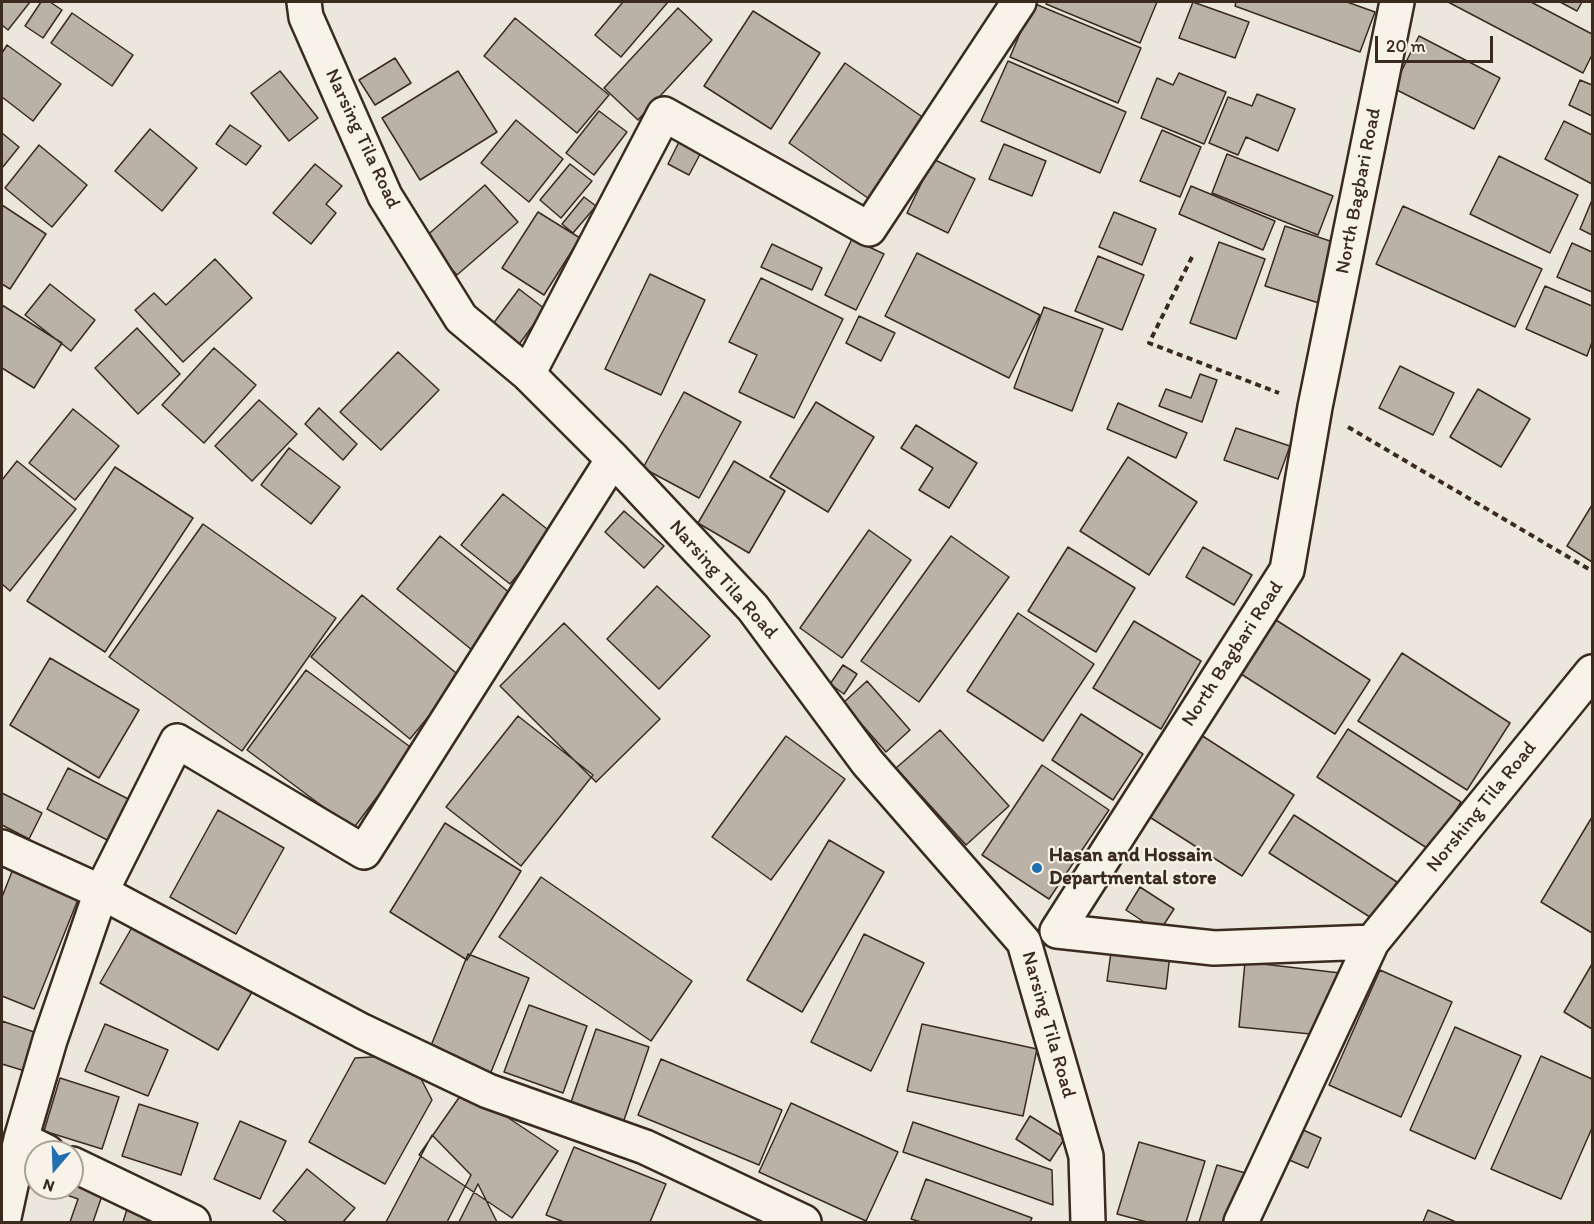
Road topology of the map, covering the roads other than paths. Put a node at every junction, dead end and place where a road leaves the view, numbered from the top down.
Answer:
1 (304, 2) edge
2 (1019, 2) edge
3 (1397, 2) edge
4 (528, 374) junction
5 (613, 459) junction
6 (1593, 672) edge
7 (2, 847) edge
8 (101, 892) junction
9 (1057, 931) junction
10 (1024, 942) junction
11 (1372, 942) junction
12 (35, 1140) edge
13 (24, 1170) edge
14 (84, 1170) edge
15 (3, 1222) edge
16 (193, 1222) edge
17 (804, 1222) edge
18 (1088, 1222) edge
19 (1241, 1222) edge

1 - 4 street, Narsing Tila Road
2 - 4 street
3 - 9 street, North Bagbari Road
4 - 5 street, Narsing Tila Road
5 - 8 street
5 - 10 street, Narsing Tila Road
6 - 11 street, Norshing Tila Road
7 - 8 street
8 - 12 street
8 - 17 street
9 - 10 street
9 - 11 street
10 - 18 street, Narsing Tila Road
11 - 19 street, Norshing Tila Road
13 - 15 street
14 - 16 street

